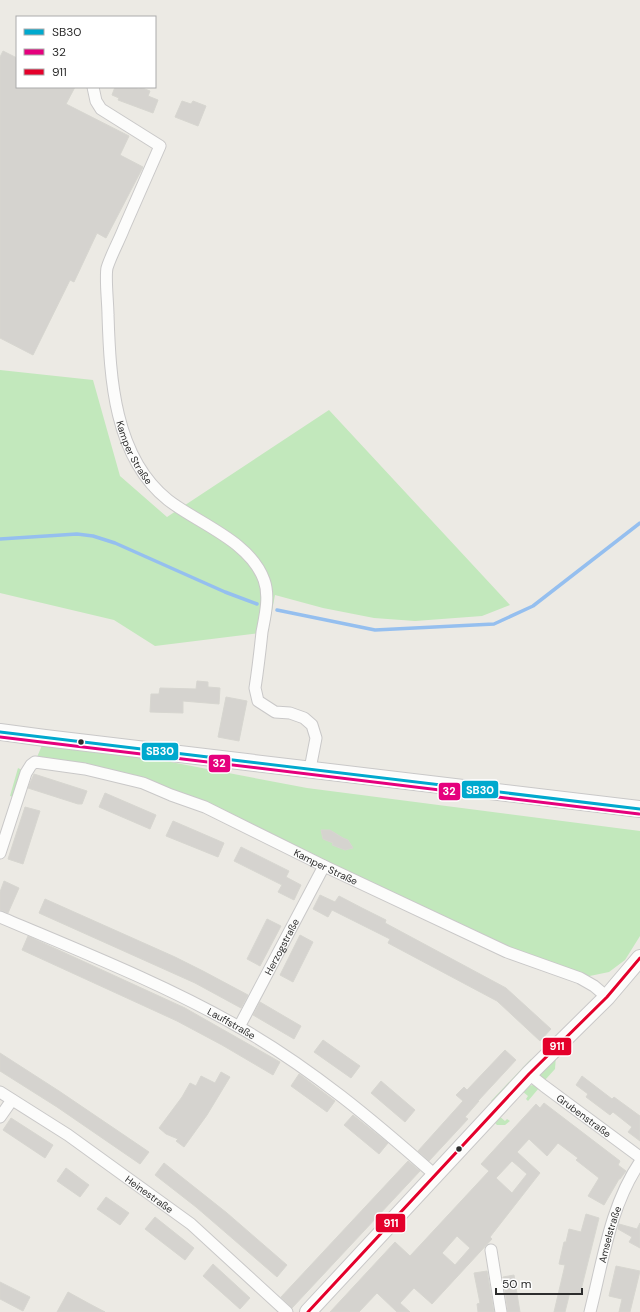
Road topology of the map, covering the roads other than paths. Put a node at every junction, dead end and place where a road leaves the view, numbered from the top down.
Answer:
1 (93, 88) edge
2 (0, 732) edge
3 (310, 769) junction
4 (640, 809) edge
5 (0, 853) edge
6 (324, 866) junction
7 (0, 917) edge
8 (640, 958) edge
9 (607, 997) junction
10 (239, 1027) junction
11 (530, 1074) junction
12 (0, 1092) edge
13 (12, 1100) junction
14 (0, 1117) edge
15 (640, 1158) edge
16 (640, 1162) edge
17 (435, 1175) junction
18 (491, 1250) dead end
19 (287, 1312) edge
20 (308, 1312) edge
21 (502, 1312) edge
22 (590, 1312) edge

1 - 3 street, Kamper Straße
2 - 3 main road
3 - 4 main road
5 - 6 street, Kamper Straße
6 - 9 street, Kamper Straße
6 - 10 street, Herzogstraße
7 - 10 street, Lauffstraße
8 - 9 main road
9 - 11 main road
10 - 17 street, Lauffstraße
11 - 15 street, Grubenstraße
11 - 17 main road
12 - 13 street, Heinestraße
13 - 14 street
13 - 19 street, Heinestraße
16 - 22 street, Amselstraße
17 - 20 main road
18 - 21 street

